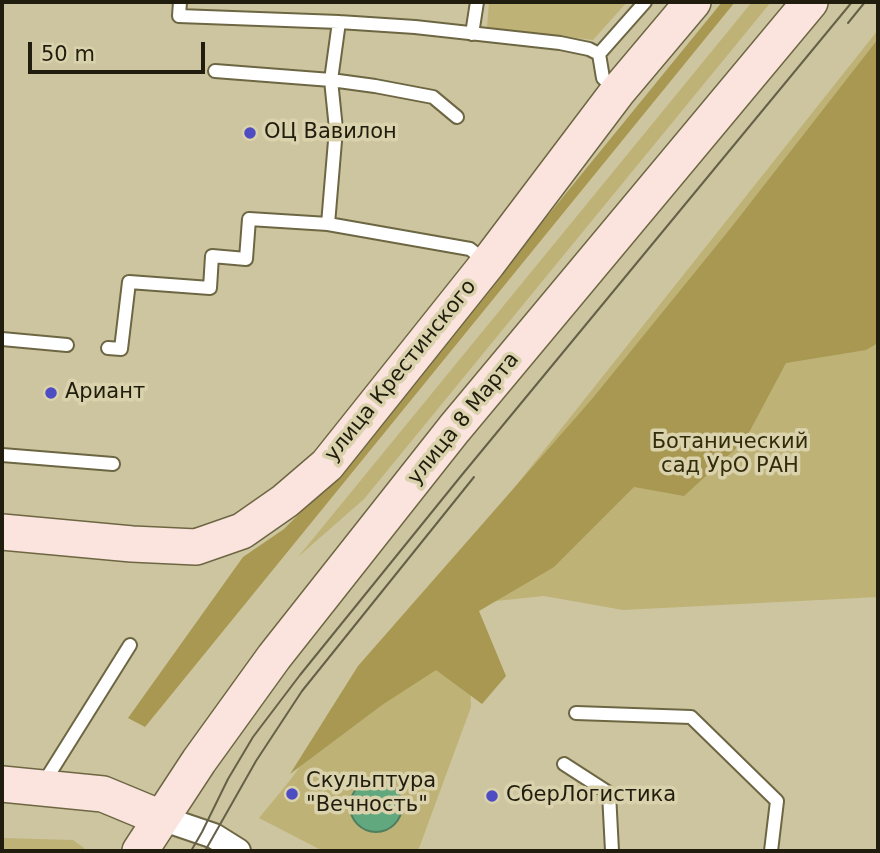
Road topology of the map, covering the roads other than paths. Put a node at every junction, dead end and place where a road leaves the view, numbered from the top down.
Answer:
1 (180, 2) edge
2 (477, 2) edge
3 (645, 2) edge
4 (693, 2) edge
5 (810, 2) edge
6 (339, 22) junction
7 (472, 34) junction
8 (599, 54) junction
9 (215, 71) dead end
10 (331, 80) junction
11 (618, 91) junction
12 (457, 117) dead end
13 (328, 224) junction
14 (488, 263) junction
15 (2, 339) edge
16 (67, 345) dead end
17 (108, 348) dead end
18 (2, 455) edge
19 (113, 464) dead end
20 (2, 532) edge
21 (130, 645) dead end
22 (576, 713) dead end
23 (564, 764) dead end
24 (2, 784) edge
25 (41, 788) junction
26 (161, 818) junction
27 (140, 851) edge
28 (238, 851) edge
29 (612, 851) edge
30 (771, 851) edge

1 - 6 lane
2 - 7 lane
3 - 8 lane
4 - 11 street, улица Крестинского
5 - 26 street, улица 8 Марта
6 - 7 lane
6 - 10 lane
7 - 8 lane
8 - 11 lane
9 - 10 lane
10 - 12 lane
10 - 13 lane
11 - 14 street, улица Крестинского
13 - 14 lane
13 - 17 lane
14 - 20 street, улица Крестинского
15 - 16 lane
18 - 19 lane
21 - 25 lane
22 - 30 lane
23 - 29 lane
24 - 25 street
25 - 26 street
26 - 27 street, улица 8 Марта
26 - 28 street

